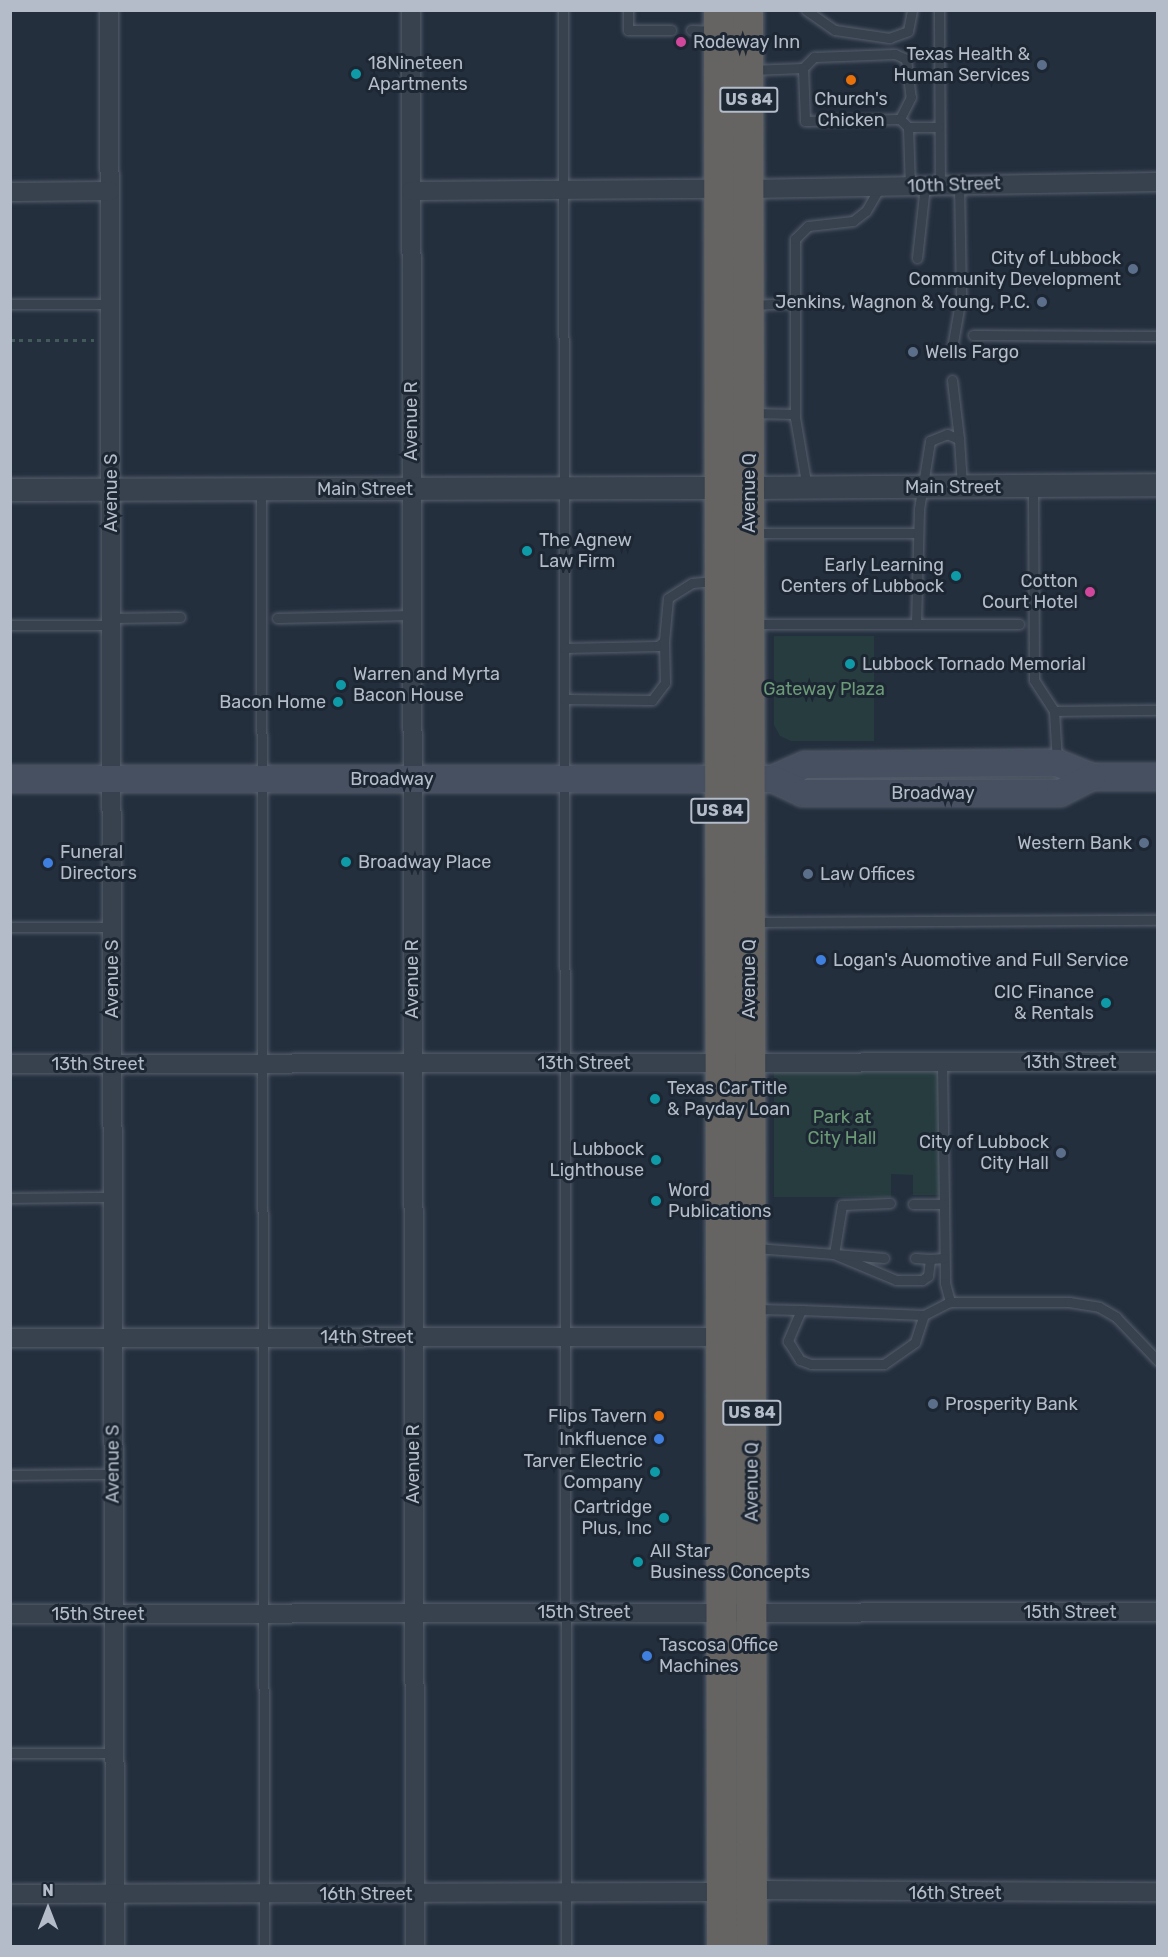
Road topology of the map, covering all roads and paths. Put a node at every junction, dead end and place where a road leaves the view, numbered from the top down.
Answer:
1 (109, 10) edge
2 (411, 10) edge
3 (563, 10) edge
4 (628, 10) edge
5 (748, 10) edge
6 (806, 10) edge
7 (912, 10) edge
8 (939, 10) edge
9 (710, 24) edge
10 (671, 30) dead end
11 (719, 62) junction
12 (803, 68) junction
13 (749, 70) junction
14 (900, 119) junction
15 (908, 127) junction
16 (939, 127) junction
17 (1158, 182) edge
18 (959, 185) junction
19 (924, 186) junction
20 (879, 187) junction
21 (719, 189) junction
22 (750, 189) junction
23 (562, 190) junction
24 (110, 191) junction
25 (411, 191) junction
26 (10, 192) edge
27 (917, 258) dead end
28 (750, 301) junction
29 (793, 303) junction
30 (10, 304) edge
31 (110, 304) junction
32 (973, 335) dead end
33 (1158, 336) edge
34 (10, 340) edge
35 (111, 340) junction
36 (952, 348) dead end
37 (952, 380) dead end
38 (750, 413) junction
39 (795, 414) junction
40 (959, 439) junction
41 (1158, 485) edge
42 (962, 486) junction
43 (1032, 486) junction
44 (923, 487) junction
45 (720, 488) junction
46 (749, 488) junction
47 (807, 488) junction
48 (111, 489) junction
49 (261, 489) junction
50 (411, 489) junction
51 (563, 489) junction
52 (10, 490) edge
53 (749, 533) junction
54 (918, 533) junction
55 (720, 581) junction
56 (411, 615) junction
57 (180, 617) dead end
58 (277, 618) dead end
59 (111, 622) junction
60 (748, 624) junction
61 (916, 624) junction
62 (1019, 624) dead end
63 (10, 625) edge
64 (664, 641) junction
65 (564, 648) junction
66 (564, 699) junction
67 (1054, 711) junction
68 (1158, 711) edge
69 (1057, 763) junction
70 (1092, 777) junction
71 (1158, 777) edge
72 (564, 778) junction
73 (10, 779) edge
74 (112, 779) junction
75 (411, 779) junction
76 (747, 779) junction
77 (260, 780) junction
78 (1158, 920) edge
79 (749, 922) junction
80 (10, 927) edge
81 (112, 927) junction
82 (750, 1061) junction
83 (720, 1062) junction
84 (942, 1062) junction
85 (1158, 1062) edge
86 (264, 1063) junction
87 (413, 1063) junction
88 (564, 1063) junction
89 (10, 1064) edge
90 (112, 1064) junction
91 (113, 1197) junction
92 (10, 1198) edge
93 (890, 1203) dead end
94 (913, 1204) dead end
95 (943, 1204) junction
96 (750, 1248) junction
97 (834, 1254) junction
98 (884, 1258) dead end
99 (915, 1258) dead end
100 (944, 1258) junction
101 (930, 1259) junction
102 (950, 1302) junction
103 (752, 1309) junction
104 (801, 1310) junction
105 (924, 1315) junction
106 (413, 1337) junction
107 (565, 1337) junction
108 (723, 1337) junction
109 (10, 1338) edge
110 (113, 1338) junction
111 (263, 1338) junction
112 (1158, 1361) edge
113 (113, 1474) junction
114 (10, 1475) edge
115 (722, 1611) junction
116 (752, 1611) junction
117 (1158, 1612) edge
118 (413, 1613) junction
119 (566, 1613) junction
120 (10, 1614) edge
121 (114, 1614) junction
122 (263, 1614) junction
123 (10, 1753) edge
124 (114, 1753) junction
125 (752, 1890) junction
126 (721, 1892) junction
127 (1158, 1892) edge
128 (566, 1893) junction
129 (10, 1894) edge
130 (115, 1894) junction
131 (263, 1894) junction
132 (415, 1894) junction
133 (115, 1947) edge
134 (264, 1947) edge
135 (415, 1947) edge
136 (566, 1947) edge
137 (722, 1947) edge
138 (752, 1947) edge

1 - 24 street, Avenue S
2 - 25 street, Avenue R
3 - 23 lane
4 - 10 lane
5 - 13 highway, Avenue Q / US 84
6 - 7 lane
8 - 16 lane
9 - 11 highway, Avenue Q / US 84
11 - 21 highway, Avenue Q / US 84
11 - 22 highway
12 - 13 lane
12 - 14 lane
12 - 14 lane
13 - 22 highway, Avenue Q / US 84
14 - 15 lane
15 - 16 lane
15 - 19 lane
16 - 19 lane
17 - 18 street, 10th Street
18 - 19 street, 10th Street
18 - 36 lane
19 - 20 street, 10th Street
19 - 27 lane
20 - 22 street, 10th Street
20 - 29 lane
21 - 23 street
21 - 28 highway
21 - 45 highway, Avenue Q / US 84
22 - 28 highway, Avenue Q / US 84
23 - 25 street
23 - 51 lane
24 - 26 street
24 - 31 street, Avenue S
25 - 50 street, Avenue R
28 - 29 lane
28 - 38 highway, Avenue Q / US 84
29 - 39 lane
30 - 31 lane
31 - 35 street, Avenue S
32 - 33 lane
34 - 35 path
35 - 48 street, Avenue S
37 - 40 lane
38 - 39 lane
38 - 46 highway, Avenue Q / US 84
39 - 47 lane
40 - 42 lane
40 - 44 lane
41 - 43 street, Main Street
42 - 43 street, Main Street
42 - 44 street, Main Street
43 - 67 lane
44 - 47 street, Main Street
44 - 54 lane
45 - 51 street, Main Street
45 - 55 highway, Avenue Q / US 84
46 - 47 street, Main Street
46 - 53 highway, Avenue Q / US 84
48 - 49 street, Main Street
48 - 52 street, Main Street
48 - 59 street, Avenue S
49 - 50 street, Main Street
49 - 77 lane
50 - 51 street, Main Street
50 - 56 street, Avenue R
51 - 65 lane
53 - 54 lane
53 - 60 highway, Avenue Q / US 84
54 - 61 lane
55 - 64 lane
55 - 76 highway, Avenue Q / US 84
56 - 58 lane
56 - 75 street, Avenue R
57 - 59 lane
59 - 63 lane
59 - 74 street, Avenue S
60 - 61 lane
60 - 76 highway, Avenue Q / US 84
61 - 62 lane
64 - 65 lane
64 - 66 lane
65 - 66 lane
66 - 72 lane
67 - 68 lane
67 - 69 lane
69 - 70 main road, Broadway
69 - 76 main road, Broadway
70 - 71 main road, Broadway
70 - 76 main road, Broadway
72 - 75 main road, Broadway
72 - 76 main road, Broadway
72 - 88 lane
73 - 74 main road, Broadway
74 - 77 main road, Broadway
74 - 81 street, Avenue S
75 - 77 main road, Broadway
75 - 87 street, Avenue R
76 - 79 highway, Avenue Q / US 84
76 - 83 highway, Avenue Q / US 84
77 - 86 lane
78 - 79 lane
79 - 82 highway, Avenue Q / US 84
80 - 81 lane
81 - 90 street, Avenue S
82 - 83 street, 13th Street
82 - 84 street, 13th Street
82 - 96 highway, Avenue Q / US 84
83 - 88 street, 13th Street
83 - 108 highway, Avenue Q / US 84
84 - 85 street, 13th Street
84 - 95 lane
86 - 87 street, 13th Street
86 - 90 street, 13th Street
86 - 111 lane
87 - 88 street, 13th Street
87 - 106 street, Avenue R
88 - 107 lane
89 - 90 street, 13th Street
90 - 91 street, Avenue S
91 - 92 lane
91 - 110 street, Avenue S
93 - 97 lane
94 - 95 lane
95 - 100 lane
96 - 97 lane
96 - 103 highway, Avenue Q / US 84
97 - 98 lane
97 - 101 lane
99 - 101 lane
100 - 101 lane
100 - 102 lane
102 - 105 lane
102 - 112 lane
103 - 104 lane
103 - 116 highway, Avenue Q / US 84
104 - 105 lane
104 - 105 lane
106 - 107 street, 14th Street
106 - 111 street, 14th Street
106 - 118 street, Avenue R
107 - 108 street, 14th Street
107 - 119 lane
108 - 115 highway, Avenue Q / US 84
109 - 110 street, 14th Street
110 - 111 street, 14th Street
110 - 113 street, Avenue S
111 - 122 lane
113 - 114 lane
113 - 121 street, Avenue S
115 - 116 street, 15th Street
115 - 119 street, 15th Street
115 - 126 highway, Avenue Q / US 84
116 - 117 street, 15th Street
116 - 125 highway, Avenue Q / US 84
118 - 119 street, 15th Street
118 - 122 street, 15th Street
118 - 132 street, Avenue R
119 - 128 lane
120 - 121 street, 15th Street
121 - 122 street, 15th Street
121 - 124 street, Avenue S
122 - 131 lane
123 - 124 lane
124 - 130 street, Avenue S
125 - 127 street, 16th Street
125 - 138 highway, Avenue Q / US 84
126 - 128 street, 16th Street
126 - 137 highway, Avenue Q / US 84
128 - 132 street, 16th Street
128 - 136 lane
129 - 130 street, 16th Street
130 - 131 street, 16th Street
130 - 133 street, Avenue S
131 - 132 street, 16th Street
131 - 134 lane
132 - 135 street, Avenue R

